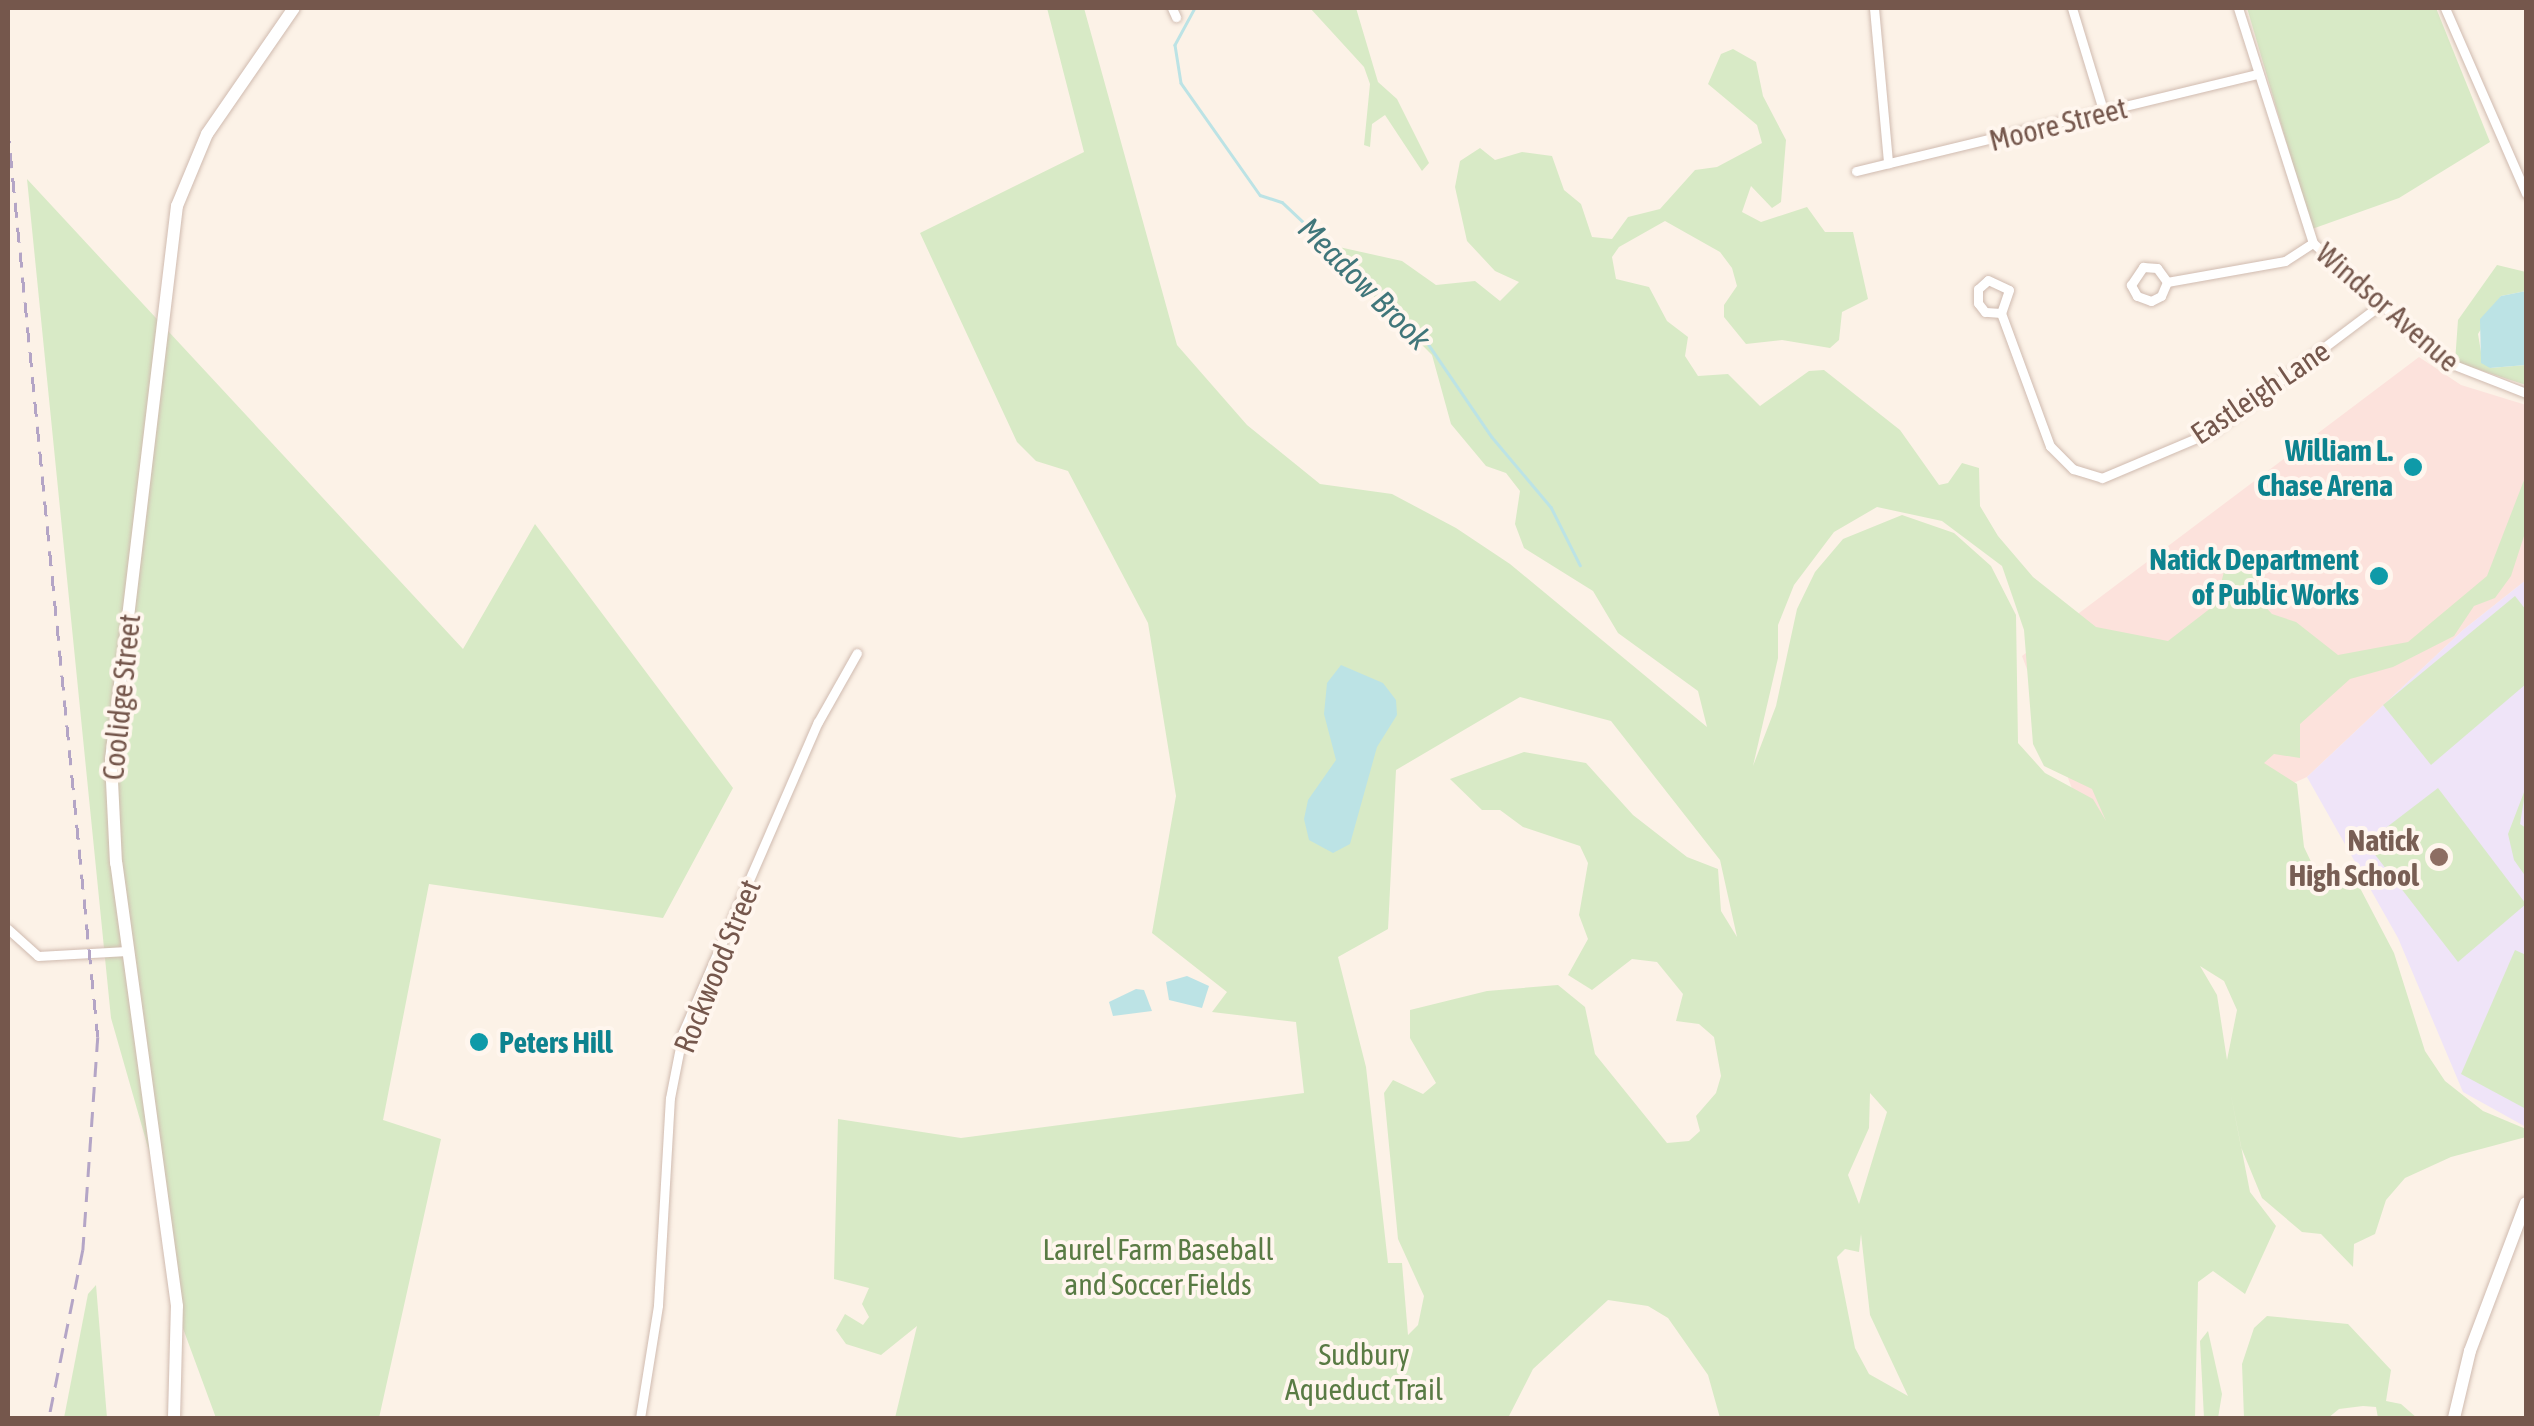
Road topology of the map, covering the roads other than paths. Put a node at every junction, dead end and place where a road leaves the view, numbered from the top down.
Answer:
1 (294, 8) edge
2 (1874, 8) edge
3 (2072, 8) edge
4 (2238, 8) edge
5 (2445, 8) edge
6 (2258, 74) junction
7 (2104, 113) junction
8 (1888, 163) junction
9 (1856, 171) dead end
10 (2526, 194) edge
11 (2313, 244) junction
12 (2167, 282) junction
13 (2379, 306) junction
14 (2001, 312) dead end
15 (2526, 393) edge
16 (858, 653) dead end
17 (8, 929) edge
18 (128, 951) junction
19 (2526, 1203) edge
20 (174, 1418) edge
21 (640, 1418) edge
22 (2454, 1418) edge

1 - 18 main road, Coolidge Street
2 - 8 street
3 - 7 street
4 - 6 street, Windsor Avenue
5 - 10 street
6 - 7 street, Moore Street
6 - 11 street, Windsor Avenue
7 - 8 street, Moore Street
8 - 9 street, Moore Street
11 - 12 street
11 - 13 street, Windsor Avenue
12 - 12 street
13 - 14 street, Eastleigh Lane
13 - 15 street, Windsor Avenue
16 - 21 street, Rockwood Street
17 - 18 street
18 - 20 main road, Coolidge Street
19 - 22 main road

